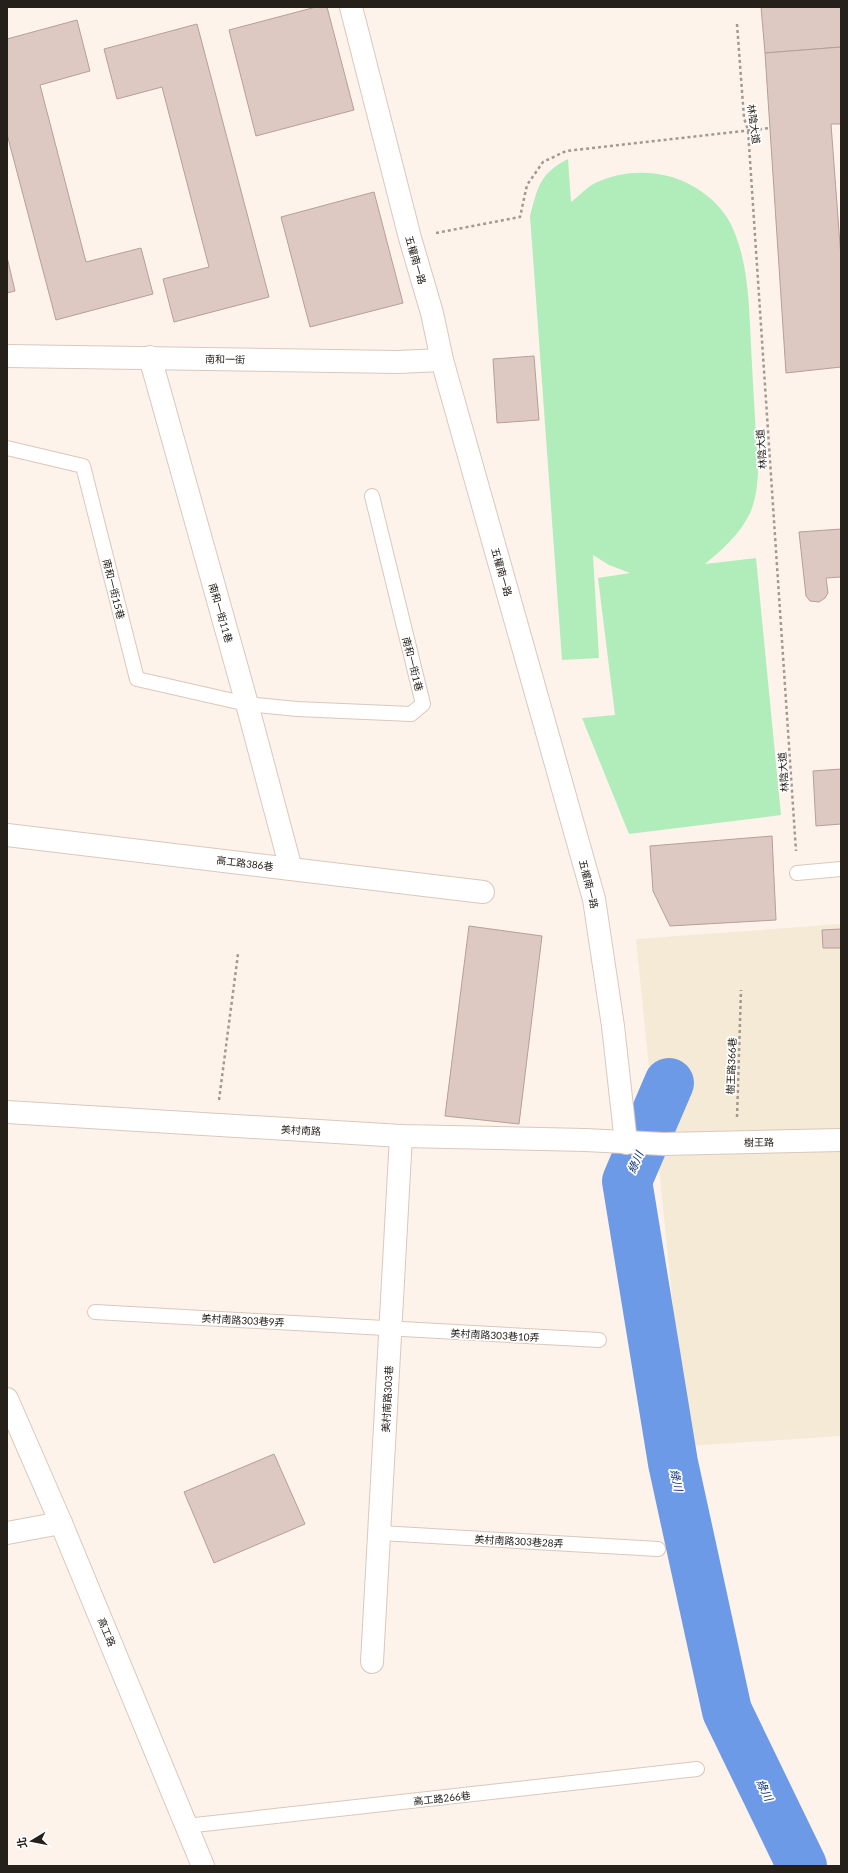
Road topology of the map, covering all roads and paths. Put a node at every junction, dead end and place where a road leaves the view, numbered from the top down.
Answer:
1 (351, 7) edge
2 (737, 24) dead end
3 (770, 128) dead end
4 (748, 130) junction
5 (410, 238) junction
6 (7, 356) edge
7 (150, 357) junction
8 (442, 360) junction
9 (7, 448) edge
10 (372, 496) dead end
11 (247, 704) junction
12 (7, 835) edge
13 (291, 869) junction
14 (841, 869) edge
15 (797, 873) joint
16 (483, 892) dead end
17 (238, 954) dead end
18 (741, 990) dead end
19 (7, 1112) edge
20 (216, 1125) junction
21 (401, 1136) junction
22 (841, 1140) edge
23 (626, 1142) junction
24 (736, 1143) junction
25 (95, 1312) dead end
26 (391, 1329) junction
27 (599, 1340) dead end
28 (7, 1399) edge
29 (61, 1523) junction
30 (7, 1533) edge
31 (380, 1533) junction
32 (658, 1549) dead end
33 (372, 1662) dead end
34 (697, 1769) dead end
35 (186, 1826) junction
36 (203, 1866) edge

1 - 5 street, 五權南一路
2 - 4 path, 林陰大道
3 - 4 path
4 - 5 path
4 - 15 path, 林陰大道
5 - 8 street, 五權南一路
6 - 7 street, 南和一街
7 - 8 street, 南和一街
7 - 11 street, 南和一街11巷
8 - 23 street, 五權南一路
9 - 11 lane, 南和一街15巷
10 - 11 lane, 南和一街1巷
11 - 13 street, 南和一街11巷
12 - 13 street, 高工路386巷
13 - 16 street, 高工路386巷
14 - 15 lane
17 - 20 path
18 - 24 path, 樹王路366巷
19 - 20 street, 美村南路
20 - 21 street, 美村南路
21 - 23 street, 美村南路
21 - 26 street, 美村南路303巷
22 - 24 street, 樹王路
23 - 24 street, 樹王路
25 - 26 lane, 美村南路303巷9弄
26 - 27 lane, 美村南路303巷10弄
26 - 31 street, 美村南路303巷
28 - 29 street, 高工路
29 - 30 street
29 - 35 street, 高工路
31 - 32 lane, 美村南路303巷28弄
31 - 33 street, 美村南路303巷
34 - 35 lane, 高工路266巷
35 - 36 street, 高工路

